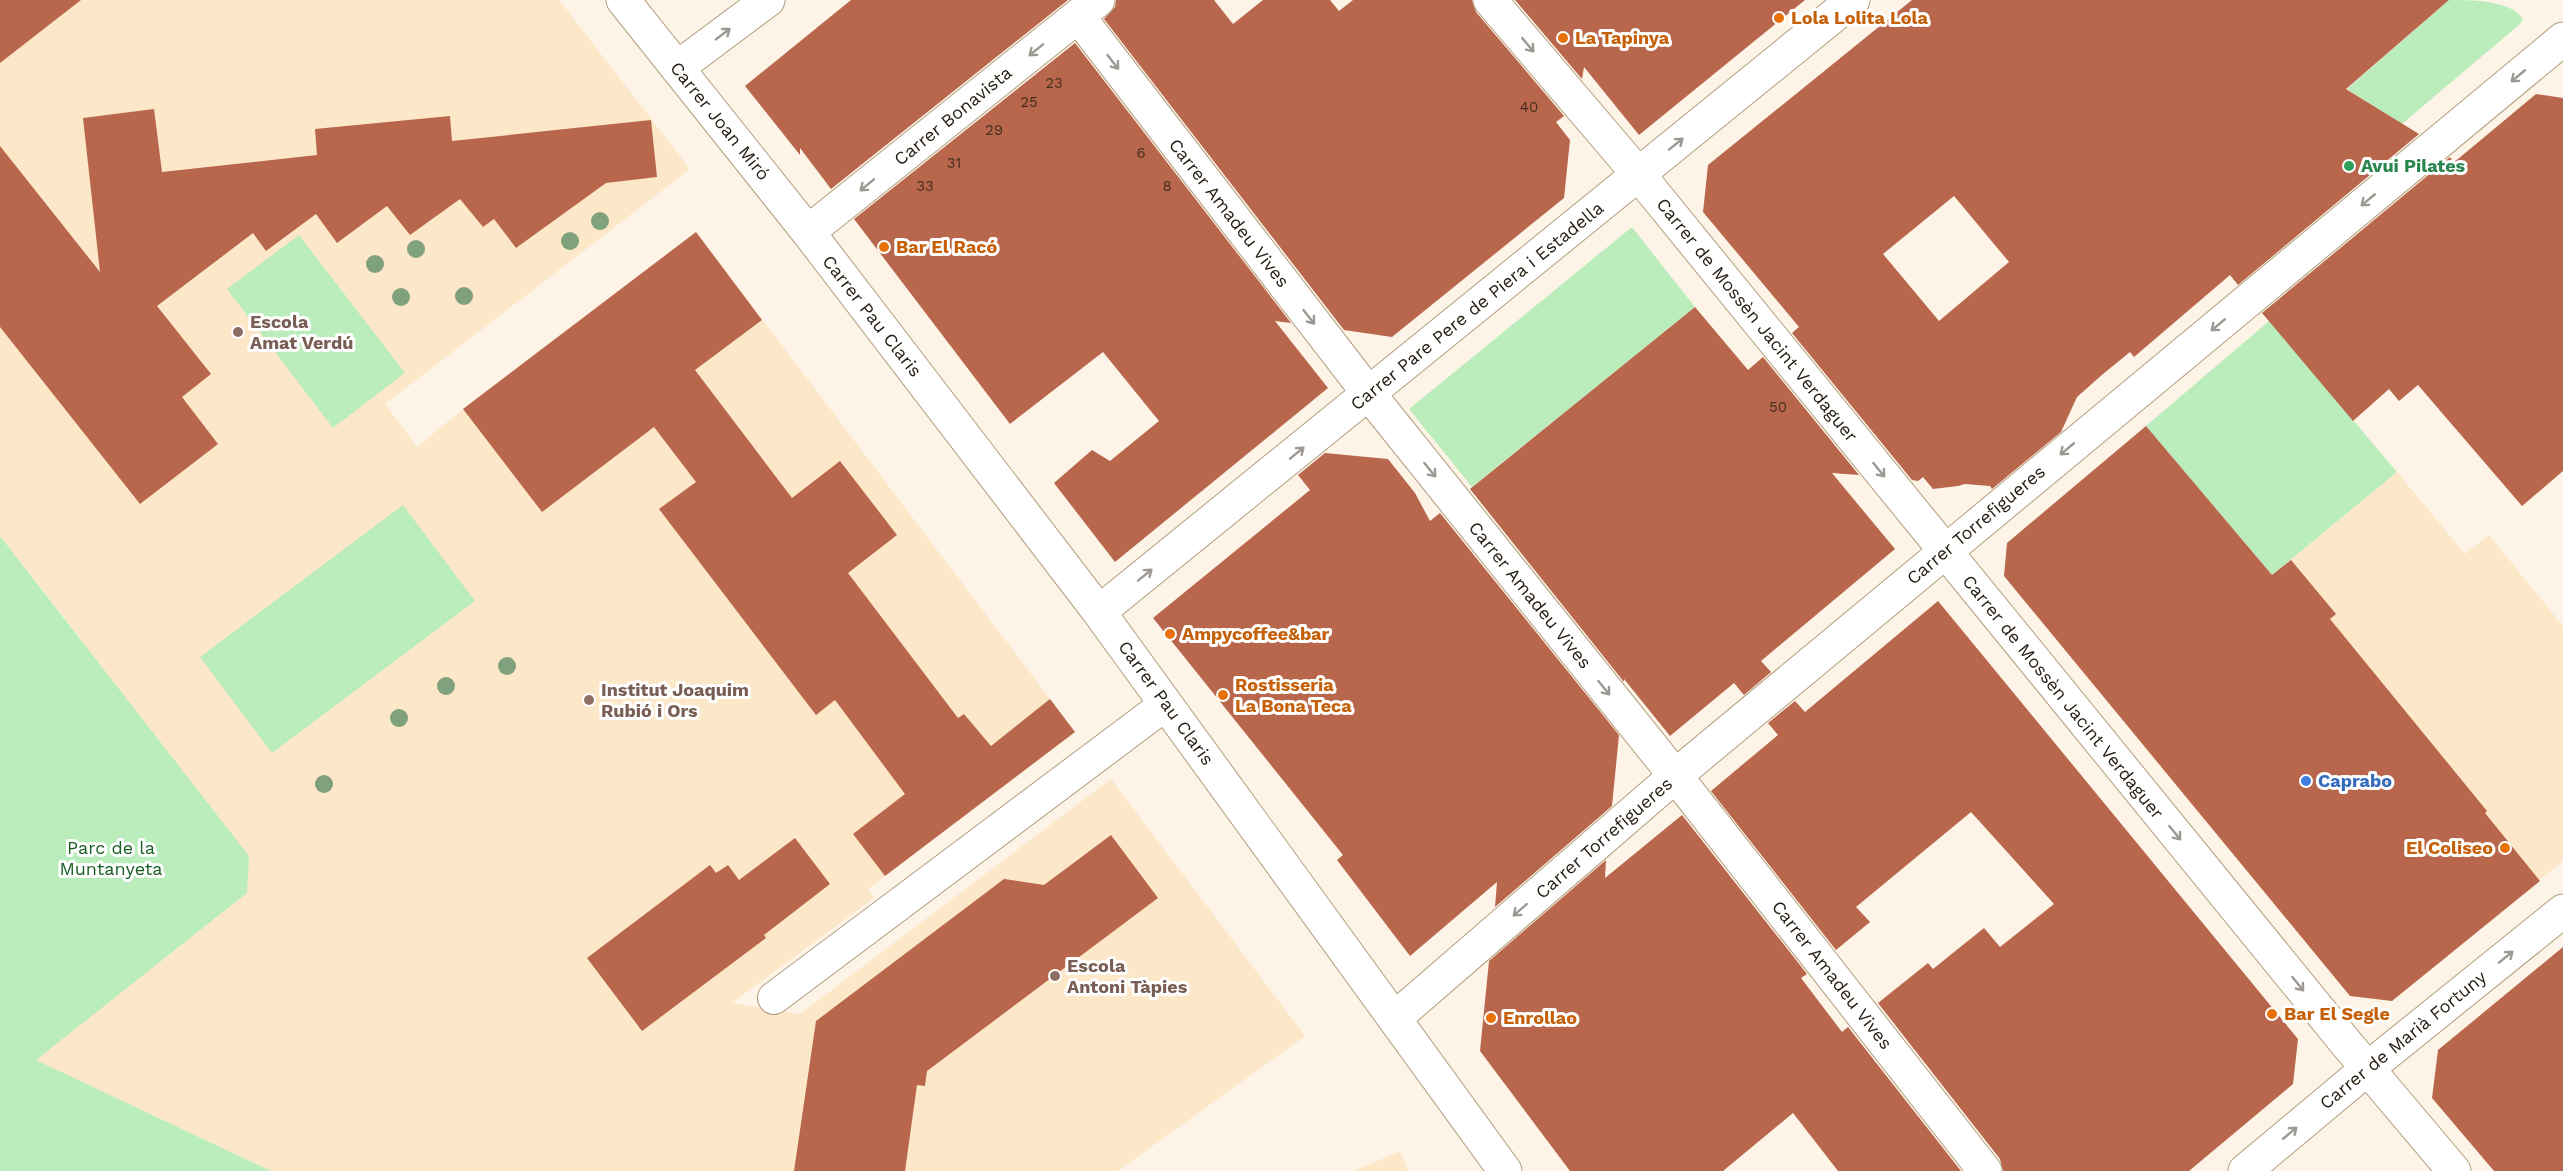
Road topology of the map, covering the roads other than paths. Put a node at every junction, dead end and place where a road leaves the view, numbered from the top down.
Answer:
1 (623, 0) edge
2 (768, 0) edge
3 (1490, 0) edge
4 (1853, 0) edge
5 (1088, 8) edge
6 (2563, 39) edge
7 (677, 68) junction
8 (1639, 175) junction
9 (812, 237) junction
10 (1369, 394) junction
11 (1944, 551) junction
12 (1099, 612) junction
13 (1166, 704) junction
14 (1675, 776) junction
15 (2563, 911) edge
16 (774, 998) dead end
17 (1395, 1018) junction
18 (2367, 1069) junction
19 (1505, 1171) edge
20 (1985, 1171) edge
21 (2245, 1171) edge
22 (2454, 1171) edge

1 - 7 street, Carrer Joan Miró
7 -> 2 street
3 -> 8 street, Carrer de Mossèn Jacint Verdaguer
8 -> 4 street, Carrer Pare Pere de Piera i Estadella
5 -> 9 street, Carrer Bonavista
5 -> 10 street, Carrer Amadeu Vives
6 -> 11 street, Carrer Torrefigueres
7 - 9 street, Carrer Joan Miró
8 - 10 street, Carrer Pare Pere de Piera i Estadella
8 -> 11 street, Carrer de Mossèn Jacint Verdaguer
9 - 12 street, Carrer Pau Claris
12 -> 10 street, Carrer Pare Pere de Piera i Estadella
10 -> 14 street, Carrer Amadeu Vives
11 - 14 street, Carrer Torrefigueres
11 -> 18 street, Carrer de Mossèn Jacint Verdaguer
12 - 13 street, Carrer Pau Claris
13 - 16 street
13 - 17 street, Carrer Pau Claris
14 -> 17 street, Carrer Torrefigueres
14 - 20 street, Carrer Amadeu Vives
18 -> 15 street, Carrer de Marià Fortuny
17 - 19 street, Carrer Pau Claris
21 -> 18 street, Carrer de Marià Fortuny
18 - 22 street, Carrer de Mossèn Jacint Verdaguer

